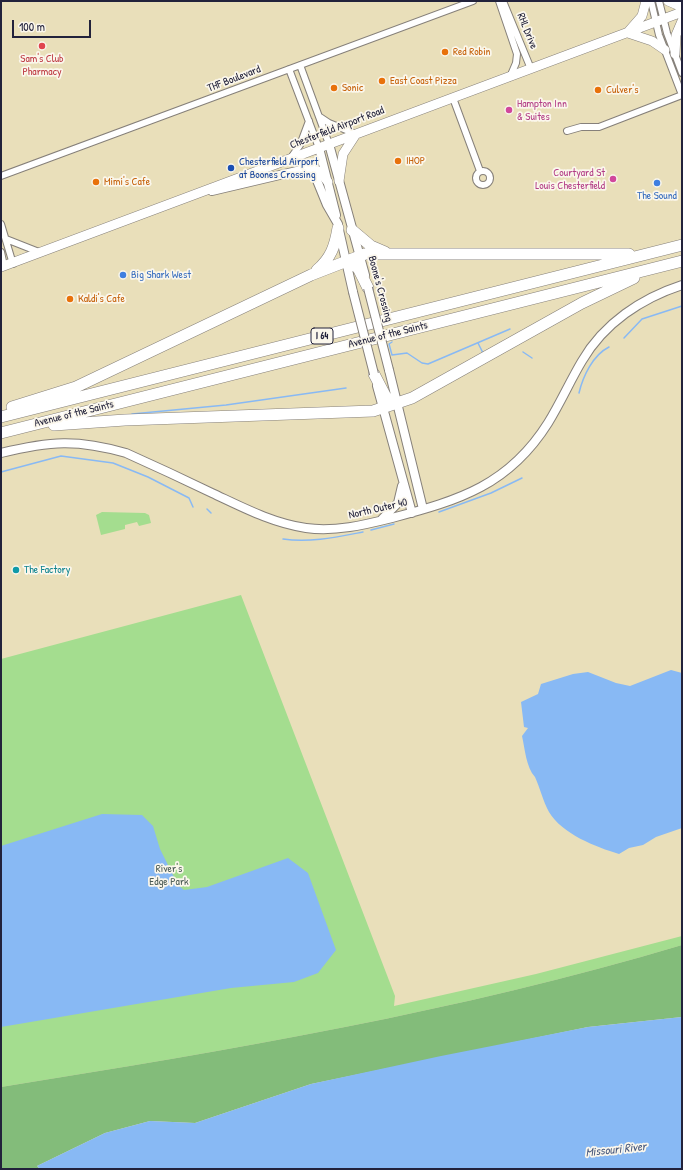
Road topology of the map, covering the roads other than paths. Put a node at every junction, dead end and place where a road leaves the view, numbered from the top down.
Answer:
1 (474, 1) edge
2 (499, 1) edge
3 (503, 1) edge
4 (646, 1) edge
5 (650, 1) edge
6 (659, 1) edge
7 (668, 1) edge
8 (682, 7) edge
9 (682, 12) edge
10 (660, 21) junction
11 (682, 21) edge
12 (628, 33) junction
13 (665, 50) junction
14 (675, 54) junction
15 (300, 65) junction
16 (289, 69) junction
17 (531, 69) junction
18 (682, 73) edge
19 (510, 77) junction
20 (682, 95) edge
21 (453, 98) junction
22 (320, 117) junction
23 (309, 121) junction
24 (567, 131) dead end
25 (356, 134) junction
26 (329, 144) junction
27 (318, 148) junction
28 (290, 159) junction
29 (480, 171) dead end
30 (1, 176) edge
31 (339, 181) junction
32 (328, 182) junction
33 (192, 196) junction
34 (1, 224) edge
35 (338, 226) junction
36 (352, 230) junction
37 (6, 239) junction
38 (682, 245) edge
39 (1, 252) edge
40 (39, 252) junction
41 (387, 253) junction
42 (643, 254) junction
43 (360, 256) junction
44 (345, 261) junction
45 (682, 261) edge
46 (8, 264) edge
47 (656, 267) junction
48 (311, 275) junction
49 (682, 285) edge
50 (368, 288) junction
51 (374, 374) junction
52 (398, 404) junction
53 (383, 409) junction
54 (1, 412) edge
55 (1, 417) edge
56 (26, 427) junction
57 (1, 433) edge
58 (1, 454) edge
59 (401, 475) junction
60 (423, 509) junction
61 (412, 513) junction
62 (380, 521) junction

1 - 15 street, THF Boulevard
2 - 19 street, RHL Drive
3 - 17 street, RHL Drive
4 - 12 main road
5 - 10 street
6 - 10 street
7 - 8 main road
9 - 10 main road, Chesterfield Airport Road
10 - 12 main road, Chesterfield Airport Road
10 - 13 street
10 - 14 street
11 - 14 main road
12 - 13 main road
12 - 17 main road, Chesterfield Airport Road
13 - 20 street
14 - 18 street
15 - 16 street, THF Boulevard
15 - 22 street
16 - 23 street
16 - 30 street, THF Boulevard
17 - 19 main road, Chesterfield Airport Road
19 - 21 main road, Chesterfield Airport Road
20 - 24 street
21 - 25 main road, Chesterfield Airport Road
21 - 29 street
22 - 25 street
22 - 26 street
23 - 27 street
23 - 28 street
25 - 26 main road, Chesterfield Airport Road
25 - 31 main road
26 - 27 main road, Chesterfield Airport Road
26 - 31 street, Boone's Crossing
27 - 28 main road, Chesterfield Airport Road
27 - 32 street
28 - 32 main road
28 - 33 main road, Chesterfield Airport Road
31 - 36 street, Boone's Crossing
32 - 35 street
33 - 35 street
33 - 40 main road, Chesterfield Airport Road
34 - 37 street
35 - 44 street
35 - 48 highway
36 - 41 highway
36 - 43 street, Boone's Crossing
37 - 40 street
37 - 46 street
38 - 42 highway, Avenue of the Saints / I 64
39 - 46 street
40 - 46 main road, Chesterfield Airport Road
41 - 42 highway
41 - 43 highway
42 - 55 highway, Avenue of the Saints / I 64
43 - 44 highway
43 - 50 street, Boone's Crossing
44 - 48 highway
44 - 50 highway
44 - 51 street, bridge
45 - 47 highway, Avenue of the Saints / I 64
47 - 52 highway
47 - 56 highway, Avenue of the Saints / I 64
48 - 54 highway
49 - 60 street, North Outer 40
50 - 52 street, Boone's Crossing, bridge
51 - 52 highway
51 - 53 street
52 - 53 highway
52 - 60 street, Boone's Crossing
53 - 56 highway
53 - 59 street
56 - 57 highway, Avenue of the Saints / I 64
58 - 62 street, North Outer 40
59 - 61 street
59 - 62 street
60 - 61 street, North Outer 40
61 - 62 street, North Outer 40

